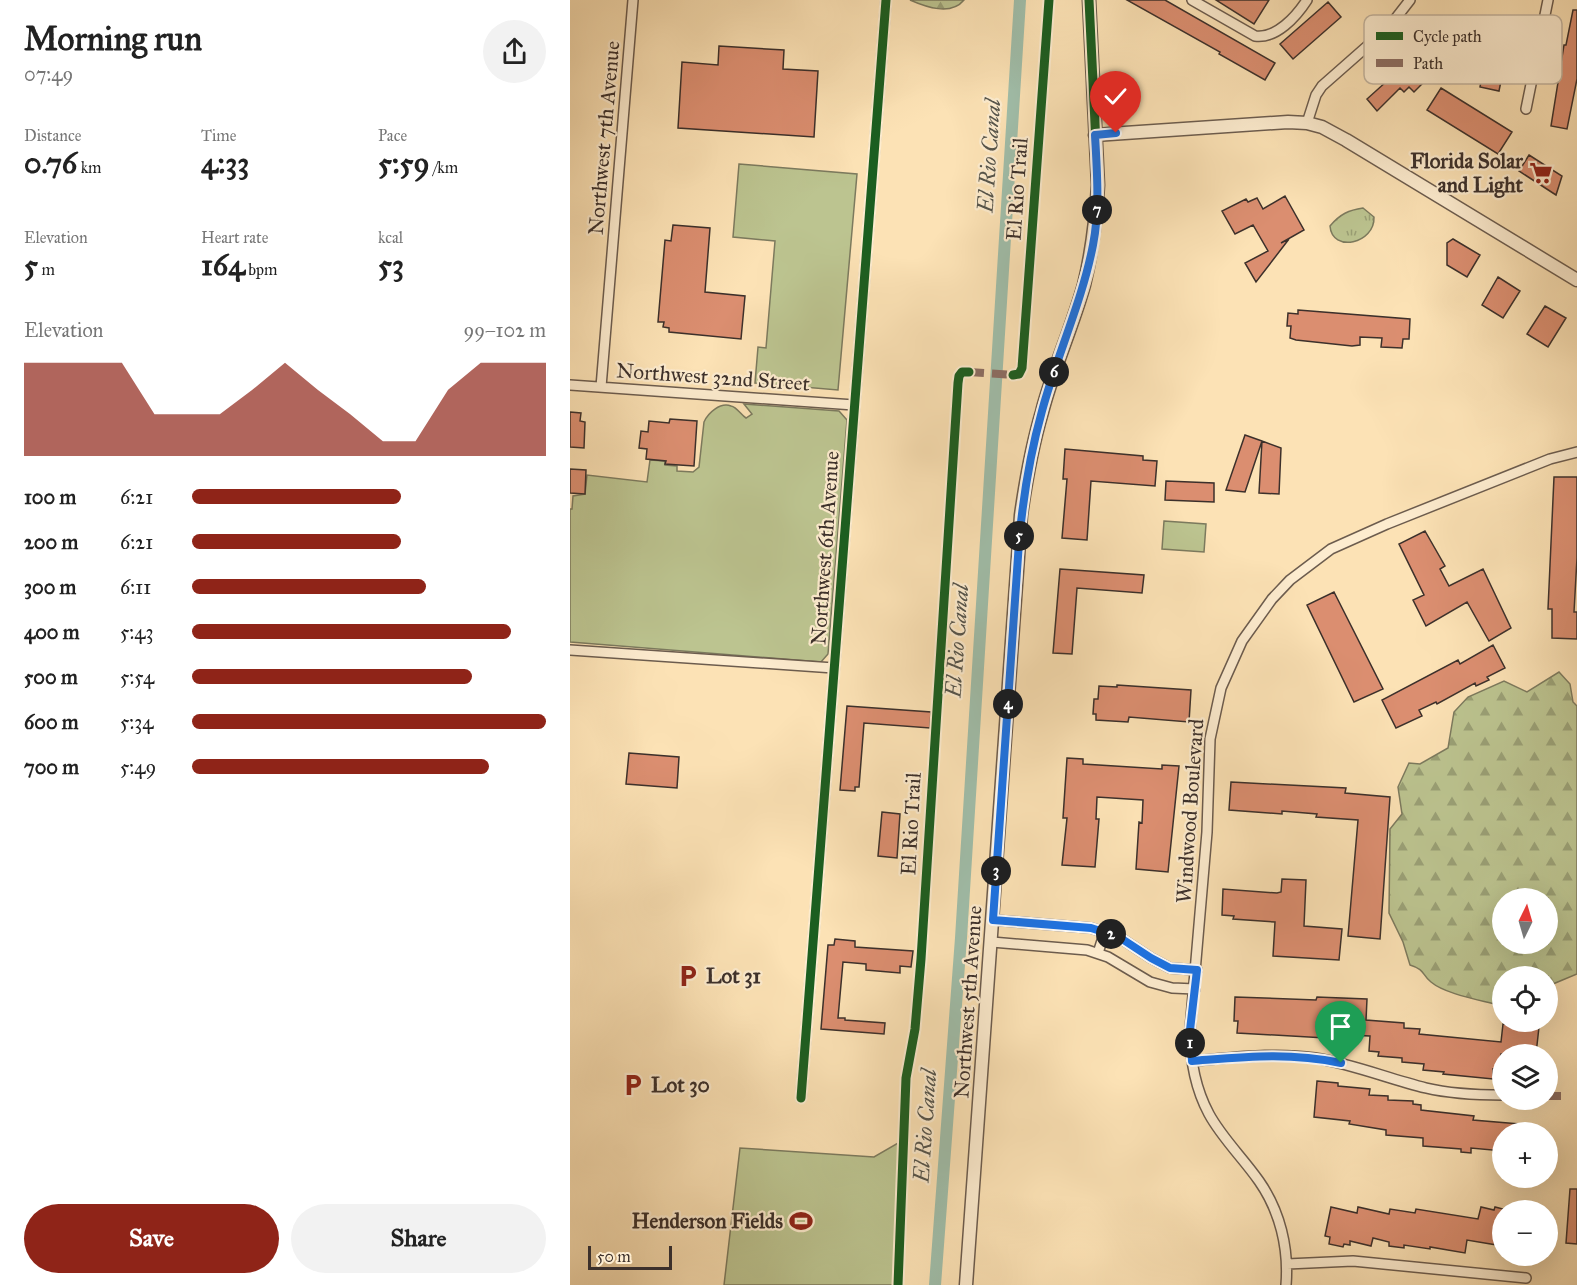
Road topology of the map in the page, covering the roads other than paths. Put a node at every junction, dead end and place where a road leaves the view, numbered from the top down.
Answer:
1 (633, 0) edge
2 (885, 0) edge
3 (1089, 0) edge
4 (1192, 0) edge
5 (1307, 0) edge
6 (1410, 0) edge
7 (1548, 0) edge
8 (1398, 15) edge
9 (1545, 15) edge
10 (1364, 49) edge
11 (1531, 84) edge
12 (1526, 110) dead end
13 (1308, 123) junction
14 (1095, 135) junction
15 (1577, 280) edge
16 (570, 385) edge
17 (602, 387) junction
18 (854, 405) junction
19 (1577, 452) edge
20 (570, 650) edge
21 (834, 668) junction
22 (993, 920) junction
23 (1105, 931) junction
24 (992, 942) junction
25 (1098, 953) junction
26 (1197, 970) junction
27 (1195, 989) junction
28 (1192, 1061) junction
29 (1492, 1095) edge
30 (801, 1098) dead end
31 (1287, 1264) junction
32 (1526, 1278) dead end
33 (966, 1285) edge
34 (1286, 1285) edge

1 - 17 street, Northwest 7th Avenue
2 - 18 street, Northwest 6th Avenue
3 - 14 street, Northwest 5th Avenue
4 - 5 street
6 - 8 street
7 - 9 street
10 - 13 street
11 - 12 street
13 - 14 street
13 - 15 street
14 - 22 street, Northwest 5th Avenue
16 - 17 street, Northwest 32nd Street
17 - 18 street, Northwest 32nd Street
18 - 21 street, Northwest 6th Avenue
19 - 26 street, Windwood Boulevard
20 - 21 street
21 - 30 street, Northwest 6th Avenue
22 - 23 street
22 - 24 street, Northwest 5th Avenue
23 - 25 street
23 - 26 street
24 - 25 street
24 - 33 street, Northwest 5th Avenue
25 - 27 street
26 - 27 street, Windwood Boulevard
27 - 28 street, Windwood Boulevard
28 - 29 street
28 - 31 street, Windwood Boulevard
31 - 32 street
31 - 34 street, Windwood Boulevard

